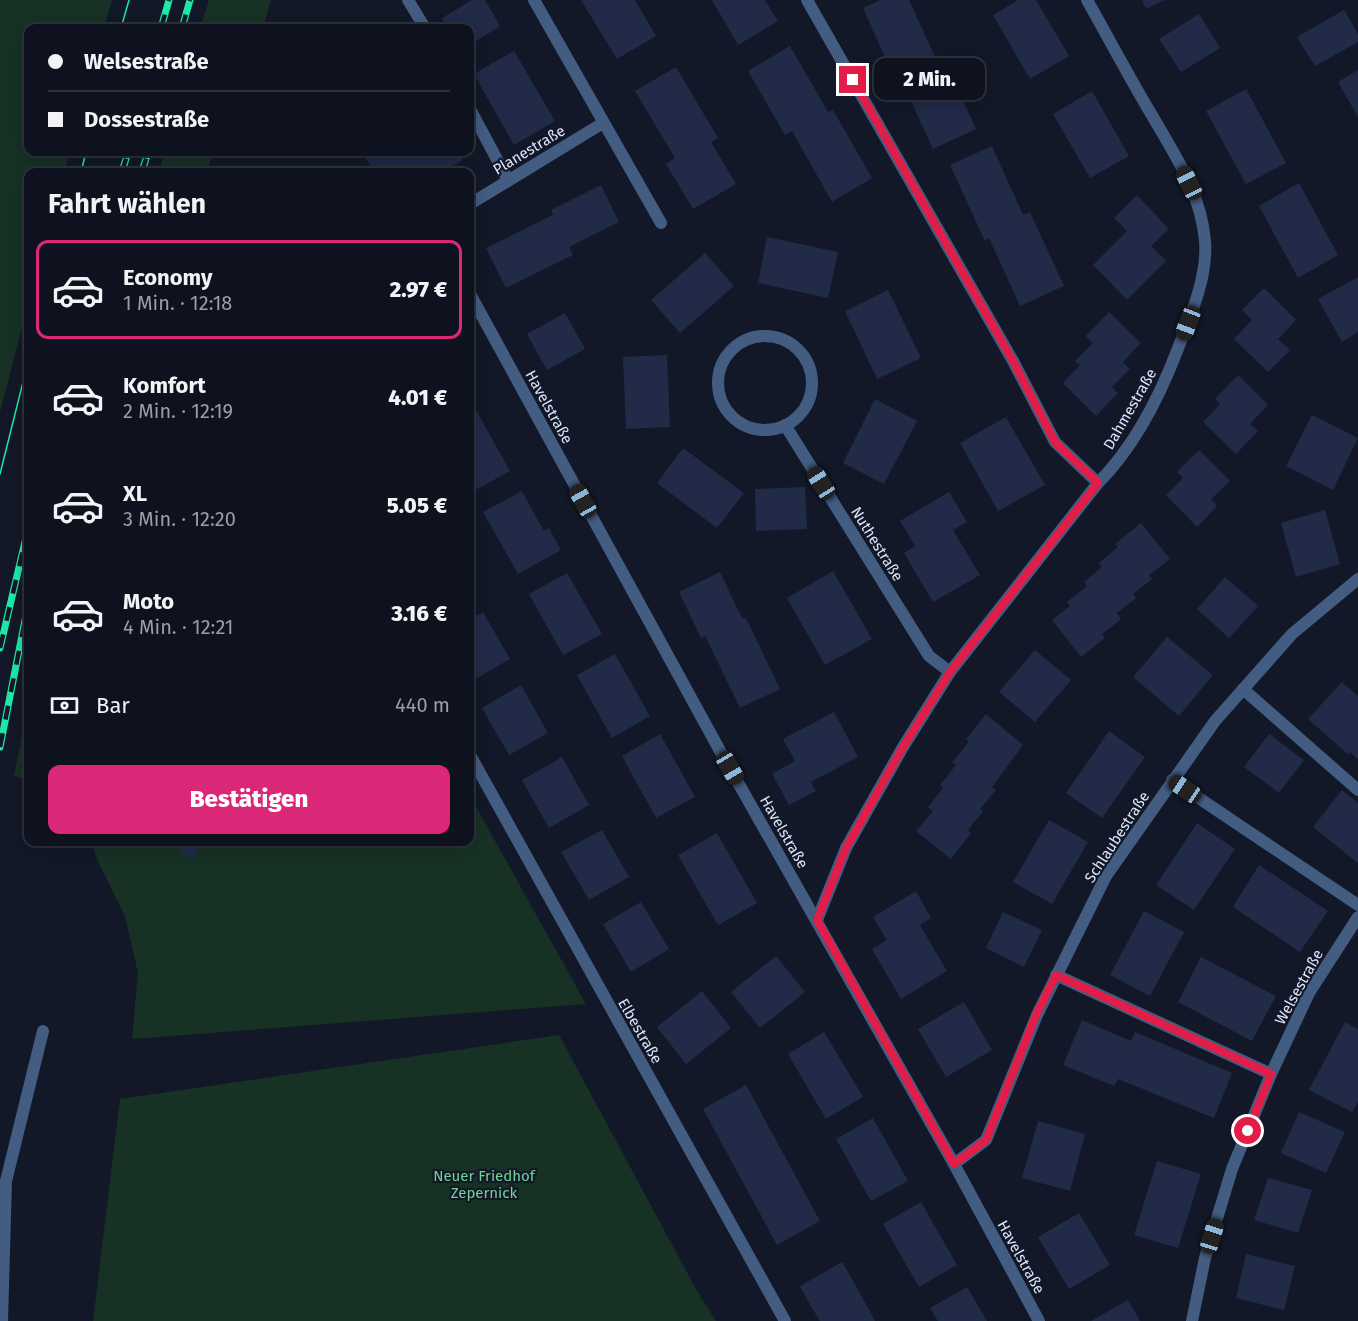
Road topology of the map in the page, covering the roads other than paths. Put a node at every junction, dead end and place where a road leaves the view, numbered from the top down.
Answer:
1 (408, 0) edge
2 (534, 0) edge
3 (807, 0) edge
4 (1087, 0) edge
5 (422, 24) edge
6 (474, 116) edge
7 (603, 123) junction
8 (508, 180) junction
9 (474, 201) edge
10 (661, 224) dead end
11 (474, 301) edge
12 (785, 425) junction
13 (1098, 483) junction
14 (1358, 579) edge
15 (950, 672) junction
16 (1243, 689) junction
17 (474, 762) edge
18 (1172, 780) junction
19 (1358, 790) edge
20 (1358, 905) edge
21 (1358, 917) edge
22 (817, 920) junction
23 (1056, 975) junction
24 (43, 1031) dead end
25 (1271, 1074) junction
26 (954, 1164) junction
27 (2, 1321) edge
28 (785, 1321) edge
29 (1039, 1321) edge
30 (1192, 1321) edge

1 - 5 street
2 - 7 street
3 - 13 street
4 - 13 street, Dahmestraße
6 - 8 street
7 - 8 street, Planestraße
7 - 10 street
8 - 9 street, Planestraße
11 - 22 street, Havelstraße
12 - 12 street
12 - 15 street, Nuthestraße
13 - 15 street, Dahmestraße
14 - 16 street, Schlaubestraße
15 - 22 street, Dahmestraße
16 - 18 street, Schlaubestraße
16 - 19 street
17 - 28 street, Elbestraße
18 - 20 street
18 - 23 street, Schlaubestraße
21 - 25 street, Welsestraße
22 - 26 street, Havelstraße
23 - 25 street
23 - 26 street, Schlaubestraße
24 - 27 street
25 - 30 street, Welsestraße
26 - 29 street, Havelstraße

